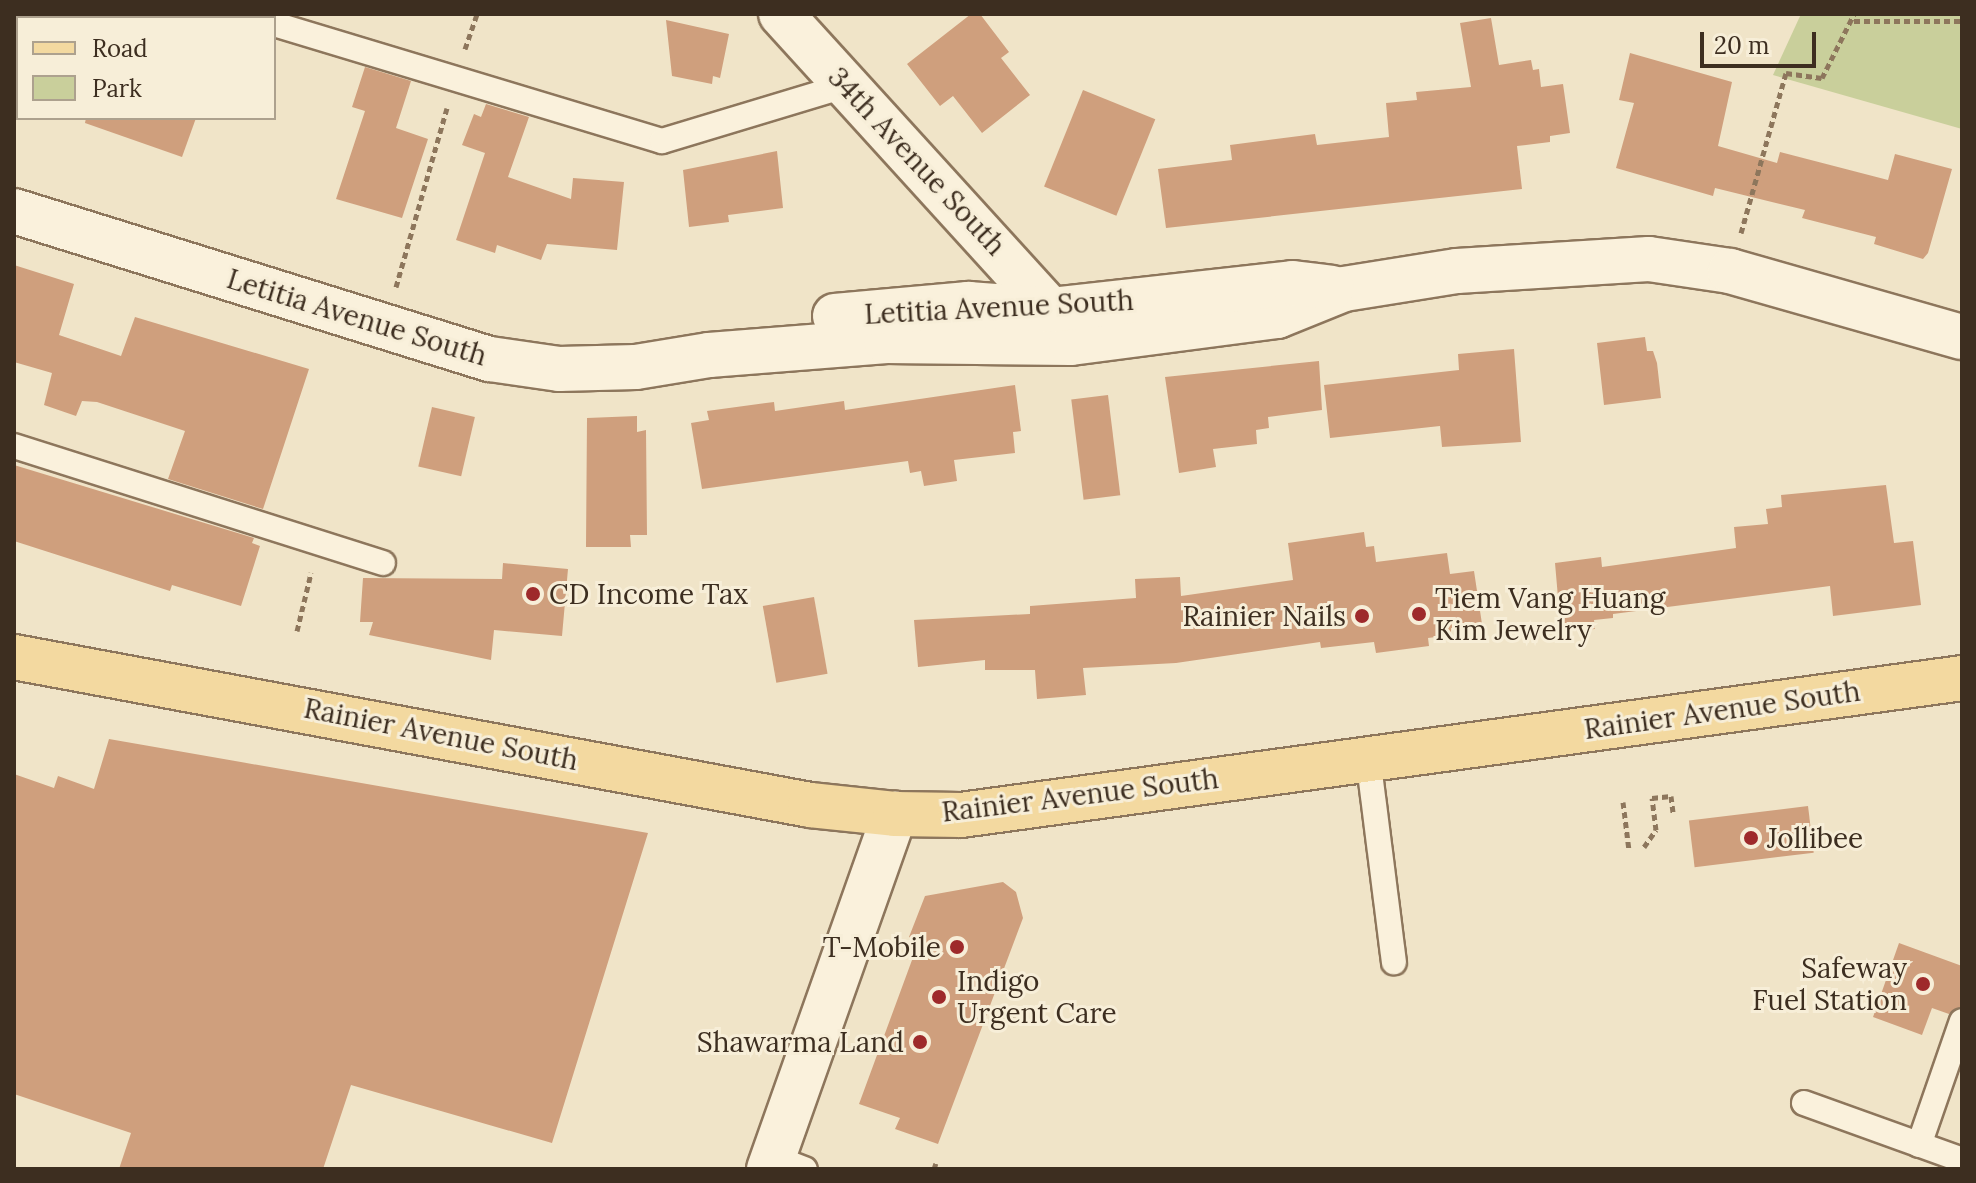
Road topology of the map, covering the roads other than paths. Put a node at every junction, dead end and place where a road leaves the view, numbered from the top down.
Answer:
1 (781, 14) edge
2 (276, 25) edge
3 (848, 85) junction
4 (14, 211) edge
5 (1344, 289) junction
6 (1050, 310) junction
7 (1962, 337) edge
8 (709, 355) junction
9 (14, 446) edge
10 (383, 563) dead end
11 (14, 657) edge
12 (1962, 678) edge
13 (1368, 757) junction
14 (895, 814) junction
15 (1394, 962) dead end
16 (1962, 1021) edge
17 (1804, 1103) dead end
18 (1919, 1145) junction
19 (1962, 1160) edge
20 (782, 1165) edge

1 - 3 street, 34th Avenue South
2 - 3 lane
3 - 6 street, 34th Avenue South
4 - 8 street, Letitia Avenue South
5 - 6 street, Letitia Avenue South
5 - 7 street, Letitia Avenue South
5 - 8 street, Letitia Avenue South
6 - 8 street, Letitia Avenue South
9 - 10 lane
11 - 14 main road, Rainier Avenue South
12 - 13 main road, Rainier Avenue South
13 - 14 main road, Rainier Avenue South
13 - 15 lane
14 - 20 street
16 - 18 lane
17 - 18 lane
18 - 19 lane

